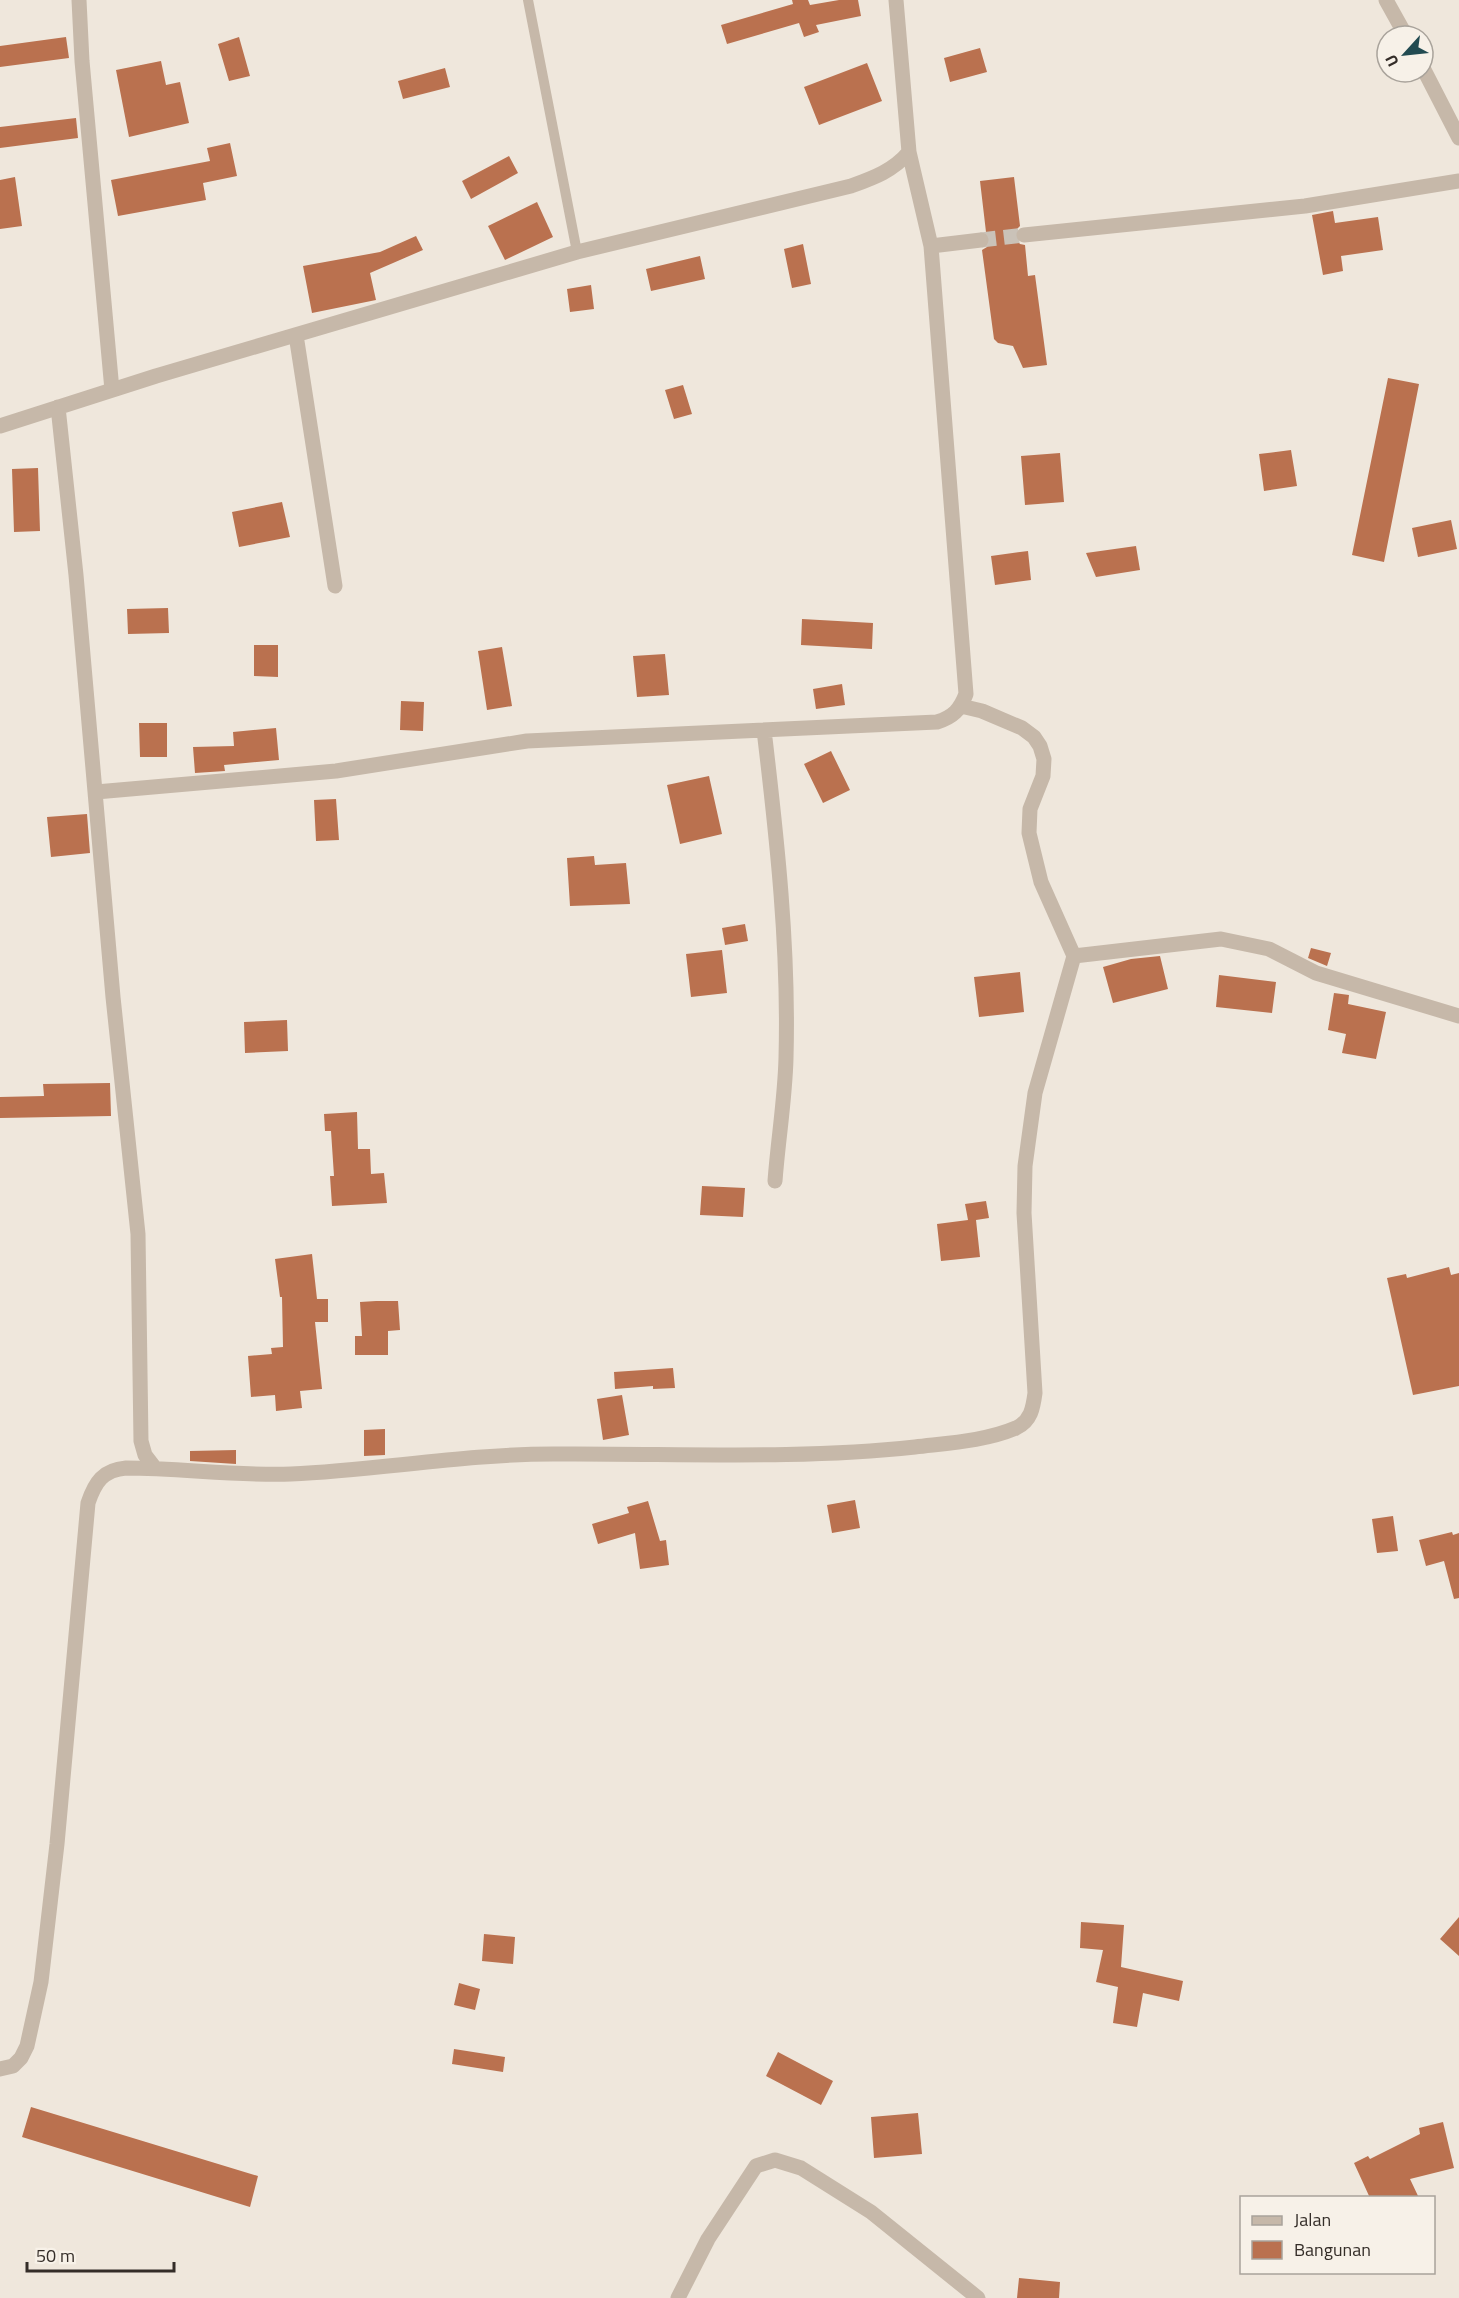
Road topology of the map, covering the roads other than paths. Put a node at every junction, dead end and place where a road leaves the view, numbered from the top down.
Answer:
1 (79, 0) edge
2 (528, 0) edge
3 (896, 0) edge
4 (1386, 0) edge
5 (1399, 24) edge
6 (1431, 84) edge
7 (1459, 138) edge
8 (909, 152) junction
9 (1459, 181) edge
10 (1024, 235) tunnel mouth
11 (981, 240) tunnel mouth
12 (931, 246) junction
13 (578, 252) junction
14 (296, 335) junction
15 (112, 390) junction
16 (58, 407) junction
17 (0, 426) edge
18 (335, 586) dead end
19 (961, 706) junction
20 (764, 730) junction
21 (96, 792) junction
22 (1074, 956) junction
23 (1459, 1016) edge
24 (775, 1181) dead end
25 (155, 1468) junction
26 (0, 2069) edge
27 (678, 2298) edge
28 (978, 2298) edge

1 - 15 street
2 - 13 lane
3 - 8 street
4 - 5 street
6 - 7 street
8 - 12 street
8 - 13 street
9 - 10 street
11 - 12 street
12 - 19 street
13 - 14 street
14 - 15 street
14 - 18 street
15 - 16 street
16 - 17 street
16 - 21 street
19 - 20 street
19 - 22 street
20 - 21 street
20 - 24 street
21 - 25 street
22 - 23 street
22 - 25 street
25 - 26 street
27 - 28 street

